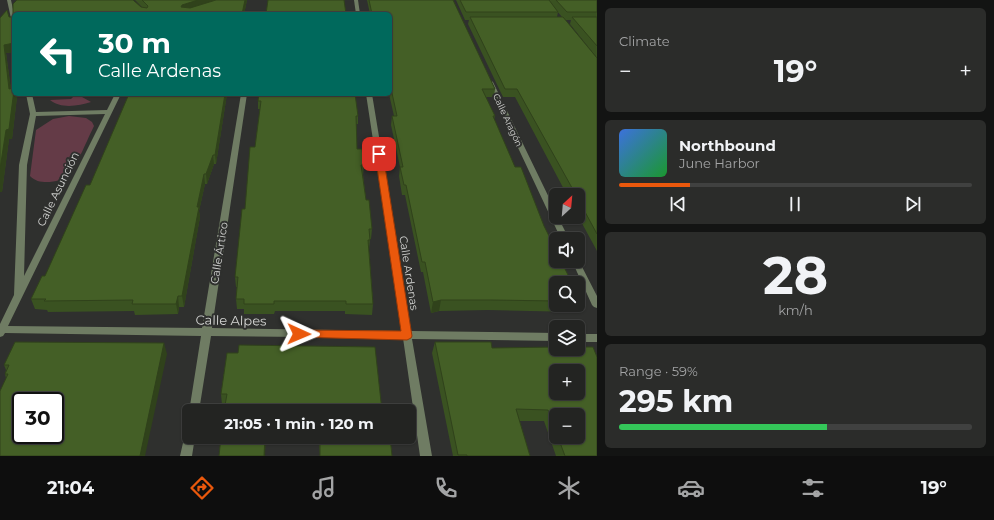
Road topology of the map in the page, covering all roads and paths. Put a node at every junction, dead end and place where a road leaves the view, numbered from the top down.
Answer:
1 (9, 0) edge
2 (356, 0) edge
3 (358, 12) edge
4 (12, 13) edge
5 (487, 76) edge
6 (29, 96) edge
7 (117, 96) edge
8 (244, 96) edge
9 (369, 96) edge
10 (108, 112) junction
11 (33, 114) junction
12 (562, 232) edge
13 (579, 268) edge
14 (19, 295) junction
15 (597, 305) edge
16 (1, 330) edge
17 (206, 333) junction
18 (407, 336) junction
19 (549, 338) edge
20 (585, 338) edge
21 (597, 338) edge
22 (195, 404) edge
23 (188, 444) edge
24 (186, 456) edge
25 (426, 456) edge

1 - 4 street
2 - 3 street
5 - 12 street, Calle Aragón
6 - 11 street
7 - 10 street, Calle Asunción
8 - 17 street, Calle Ártico
9 - 18 street, Calle Ardenas
10 - 11 street
10 - 14 street, Calle Asunción
11 - 14 street
13 - 15 street
14 - 16 street, Calle Asunción
16 - 17 street, Calle Alpes
17 - 18 street, Calle Alpes
17 - 22 street, Calle Ártico
18 - 19 street, Calle Alpes
18 - 25 street, Calle Ardenas
20 - 21 street
23 - 24 street

